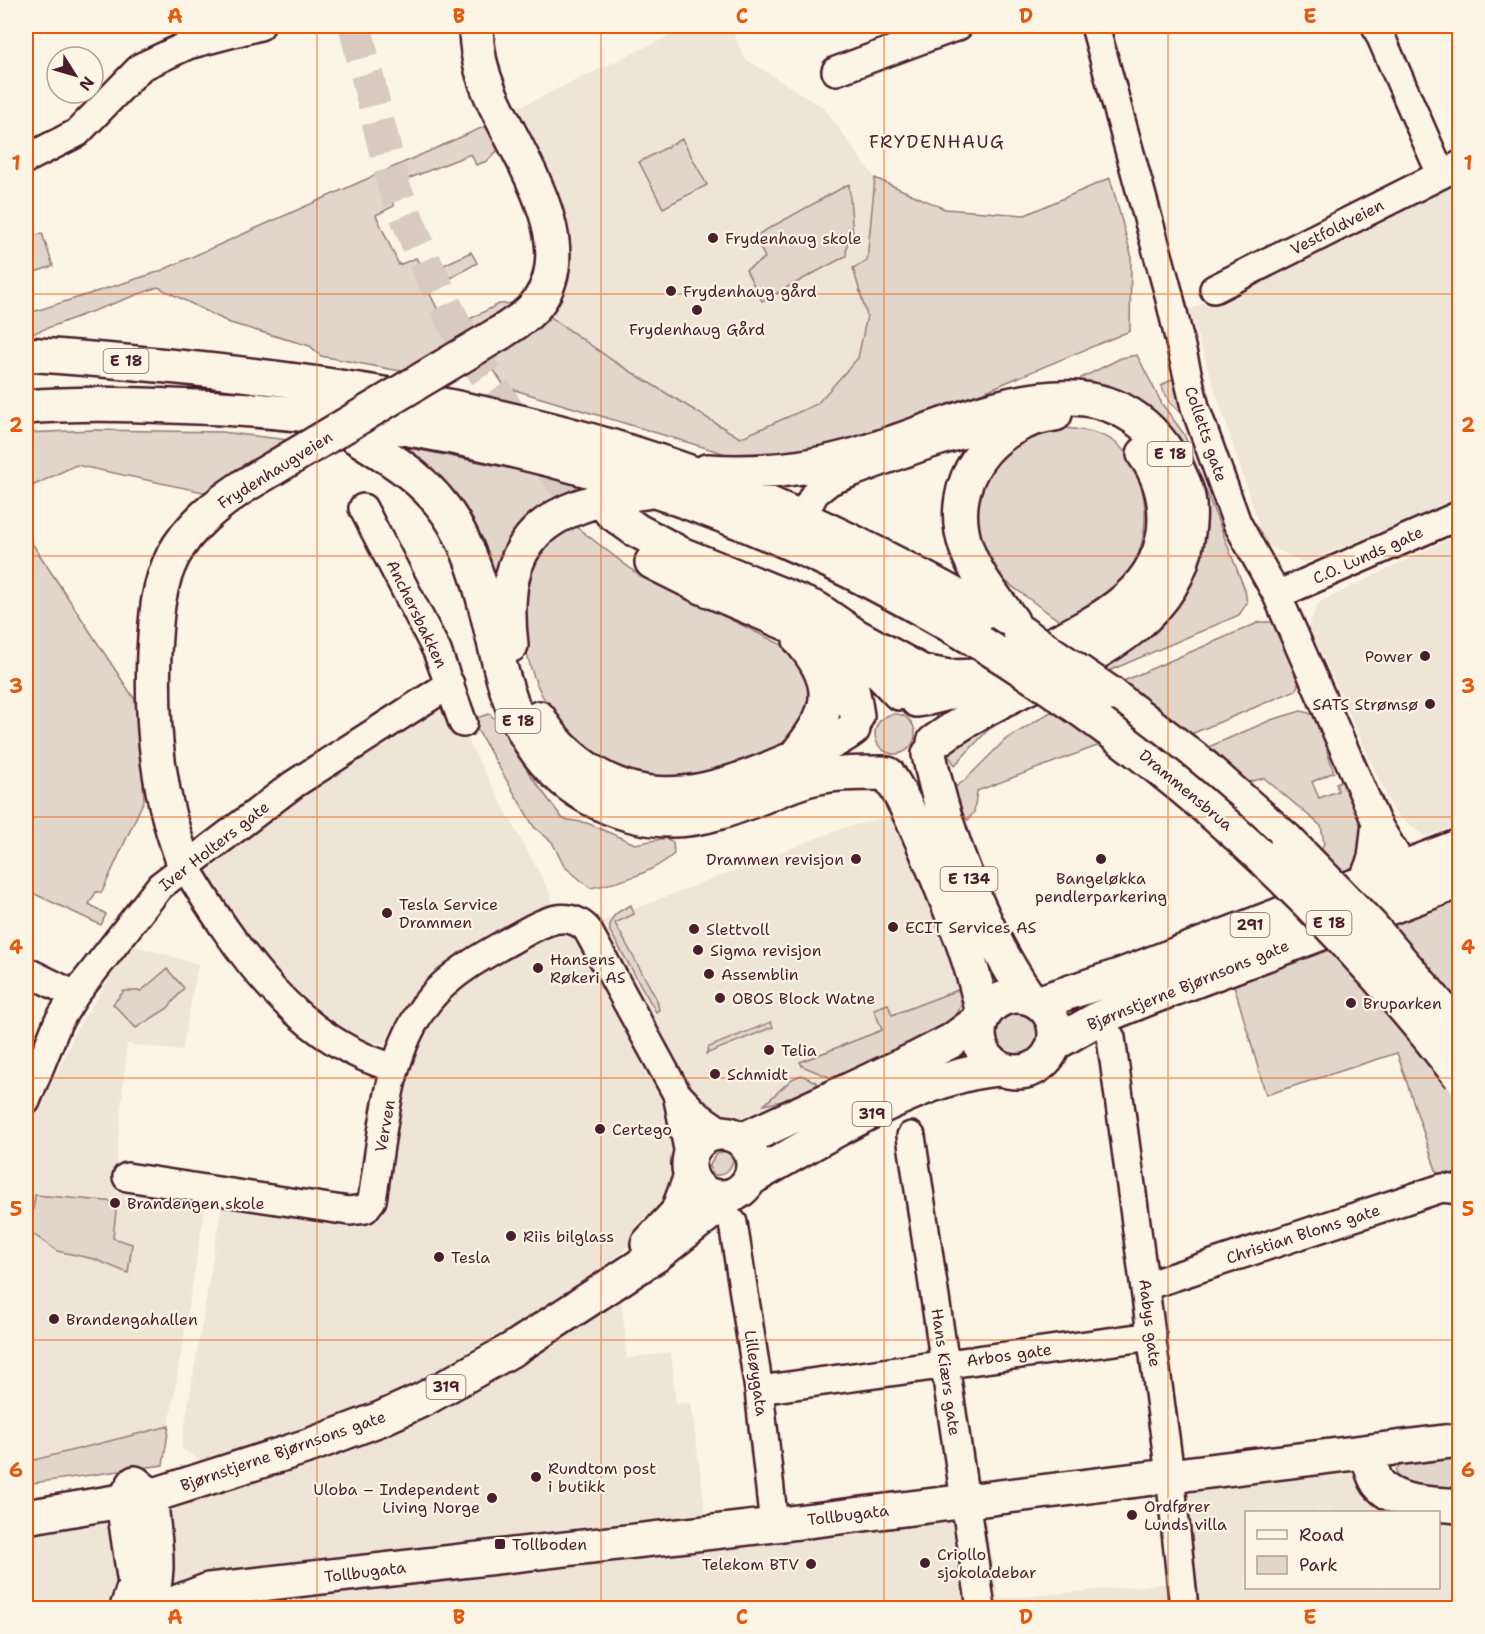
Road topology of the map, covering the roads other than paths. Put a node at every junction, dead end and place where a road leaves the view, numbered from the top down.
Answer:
1 (260, 26) edge
2 (476, 26) edge
3 (958, 26) edge
4 (1095, 26) edge
5 (1376, 26) edge
6 (836, 71) dead end
7 (26, 159) edge
8 (1450, 169) edge
9 (1214, 289) dead end
10 (26, 354) edge
11 (26, 407) edge
12 (325, 417) junction
13 (1016, 424) junction
14 (682, 470) junction
15 (653, 490) junction
16 (363, 508) dead end
17 (1460, 515) edge
18 (802, 517) junction
19 (1277, 595) junction
20 (786, 623) junction
21 (1010, 623) junction
22 (856, 636) junction
23 (987, 675) junction
24 (450, 684) junction
25 (908, 696) junction
26 (855, 722) junction
27 (463, 723) dead end
28 (932, 748) junction
29 (794, 758) junction
30 (885, 774) junction
31 (1376, 822) junction
32 (1460, 846) edge
33 (186, 868) junction
34 (1401, 868) junction
35 (1363, 881) junction
36 (1460, 881) edge
37 (1411, 899) junction
38 (26, 971) edge
39 (75, 995) junction
40 (1034, 999) junction
41 (982, 1017) junction
42 (1460, 1030) edge
43 (1111, 1038) dead end
44 (1054, 1044) junction
45 (395, 1068) junction
46 (1000, 1069) junction
47 (1460, 1076) edge
48 (677, 1094) junction
49 (26, 1101) edge
50 (911, 1136) dead end
51 (733, 1137) junction
52 (690, 1167) junction
53 (135, 1178) dead end
54 (1460, 1190) edge
55 (738, 1199) junction
56 (1146, 1286) junction
57 (1152, 1336) junction
58 (945, 1364) junction
59 (759, 1390) junction
60 (1460, 1440) edge
61 (1367, 1452) junction
62 (1170, 1474) junction
63 (136, 1494) junction
64 (26, 1496) edge
65 (965, 1500) junction
66 (1460, 1506) edge
67 (26, 1517) edge
68 (774, 1525) junction
69 (150, 1597) edge
70 (981, 1608) edge
71 (1184, 1608) edge

1 - 7 street
2 - 33 main road, Frydenhaugveien, bridge
3 - 6 street
4 - 19 street, Colletts gate
5 - 8 street
8 - 9 street, Vestfoldveien
10 - 14 main road, E 18
11 - 12 main road, E 18
12 - 15 main road, E 18
12 - 30 main road, E 18
13 - 18 street
13 - 21 main road, E 18
13 - 23 main road, E 18
14 - 18 main road, E 18
14 - 28 main road, E 18
15 - 29 main road, E 18
15 - 47 main road, Drammensbrua / E 18, bridge
16 - 24 street, Anchersbakken
17 - 19 street, C.O. Lunds gate
18 - 21 main road, E 18
19 - 31 street, Colletts gate
20 - 22 main road, E 134
20 - 26 main road, E 134
20 - 29 main road
21 - 42 main road, Drammensbrua / E 18, bridge
22 - 23 main road, E 18
22 - 25 main road, E 134
23 - 25 main road, E 18
24 - 27 street, Anchersbakken
24 - 33 street, Iver Holters gate
25 - 26 main road
25 - 28 main road, E 134
26 - 29 main road, E 18
26 - 30 main road, E 134
28 - 30 main road
28 - 40 main road, E 134
30 - 41 main road, E 134
31 - 34 street, Colletts gate
31 - 35 street, Colletts gate
32 - 34 main road, Bjørnstjerne Bjørnsons gate / 291
33 - 39 street, Iver Holters gate
33 - 45 street, Frydenhaugveien
34 - 35 main road, Bjørnstjerne Bjørnsons gate / 291
34 - 37 street, Colletts gate
35 - 40 main road, Bjørnstjerne Bjørnsons gate / 291
36 - 37 main road, Bjørnstjerne Bjørnsons gate / 291
37 - 44 main road, Bjørnstjerne Bjørnsons gate / 291
38 - 39 street
39 - 49 street, Iver Holters gate
40 - 41 main road, 291
40 - 44 main road
41 - 46 main road
41 - 51 main road, 319
43 - 56 street, Aabys gate
44 - 46 main road, 291
45 - 48 street, Verven
45 - 53 street, Verven
46 - 55 main road, Bjørnstjerne Bjørnsons gate / 319
48 - 51 street
48 - 52 street
50 - 58 street, Hans Kiærs gate
51 - 52 main road, 319
51 - 55 main road
52 - 55 main road
52 - 63 main road, Bjørnstjerne Bjørnsons gate / 319
54 - 56 street, Christian Bloms gate
55 - 59 street, Lilleøygata
55 - 63 main road, Bjørnstjerne Bjørnsons gate / 319
56 - 57 street, Aabys gate
57 - 58 street, Arbos gate
57 - 62 street, Aabys gate
58 - 59 street, Arbos gate
58 - 65 street, Hans Kiærs gate
59 - 68 street, Lilleøygata
60 - 61 main road, Tollbugata
61 - 62 main road, Tollbugata
61 - 66 main road
62 - 65 main road, Tollbugata
62 - 71 street, Aabys gate
63 - 64 main road, 319
63 - 67 main road, Bjørnstjerne Bjørnsons gate / 319
63 - 69 main road
65 - 68 main road, Tollbugata
65 - 70 street, Hans Kiærs gate
68 - 69 main road, Tollbugata

